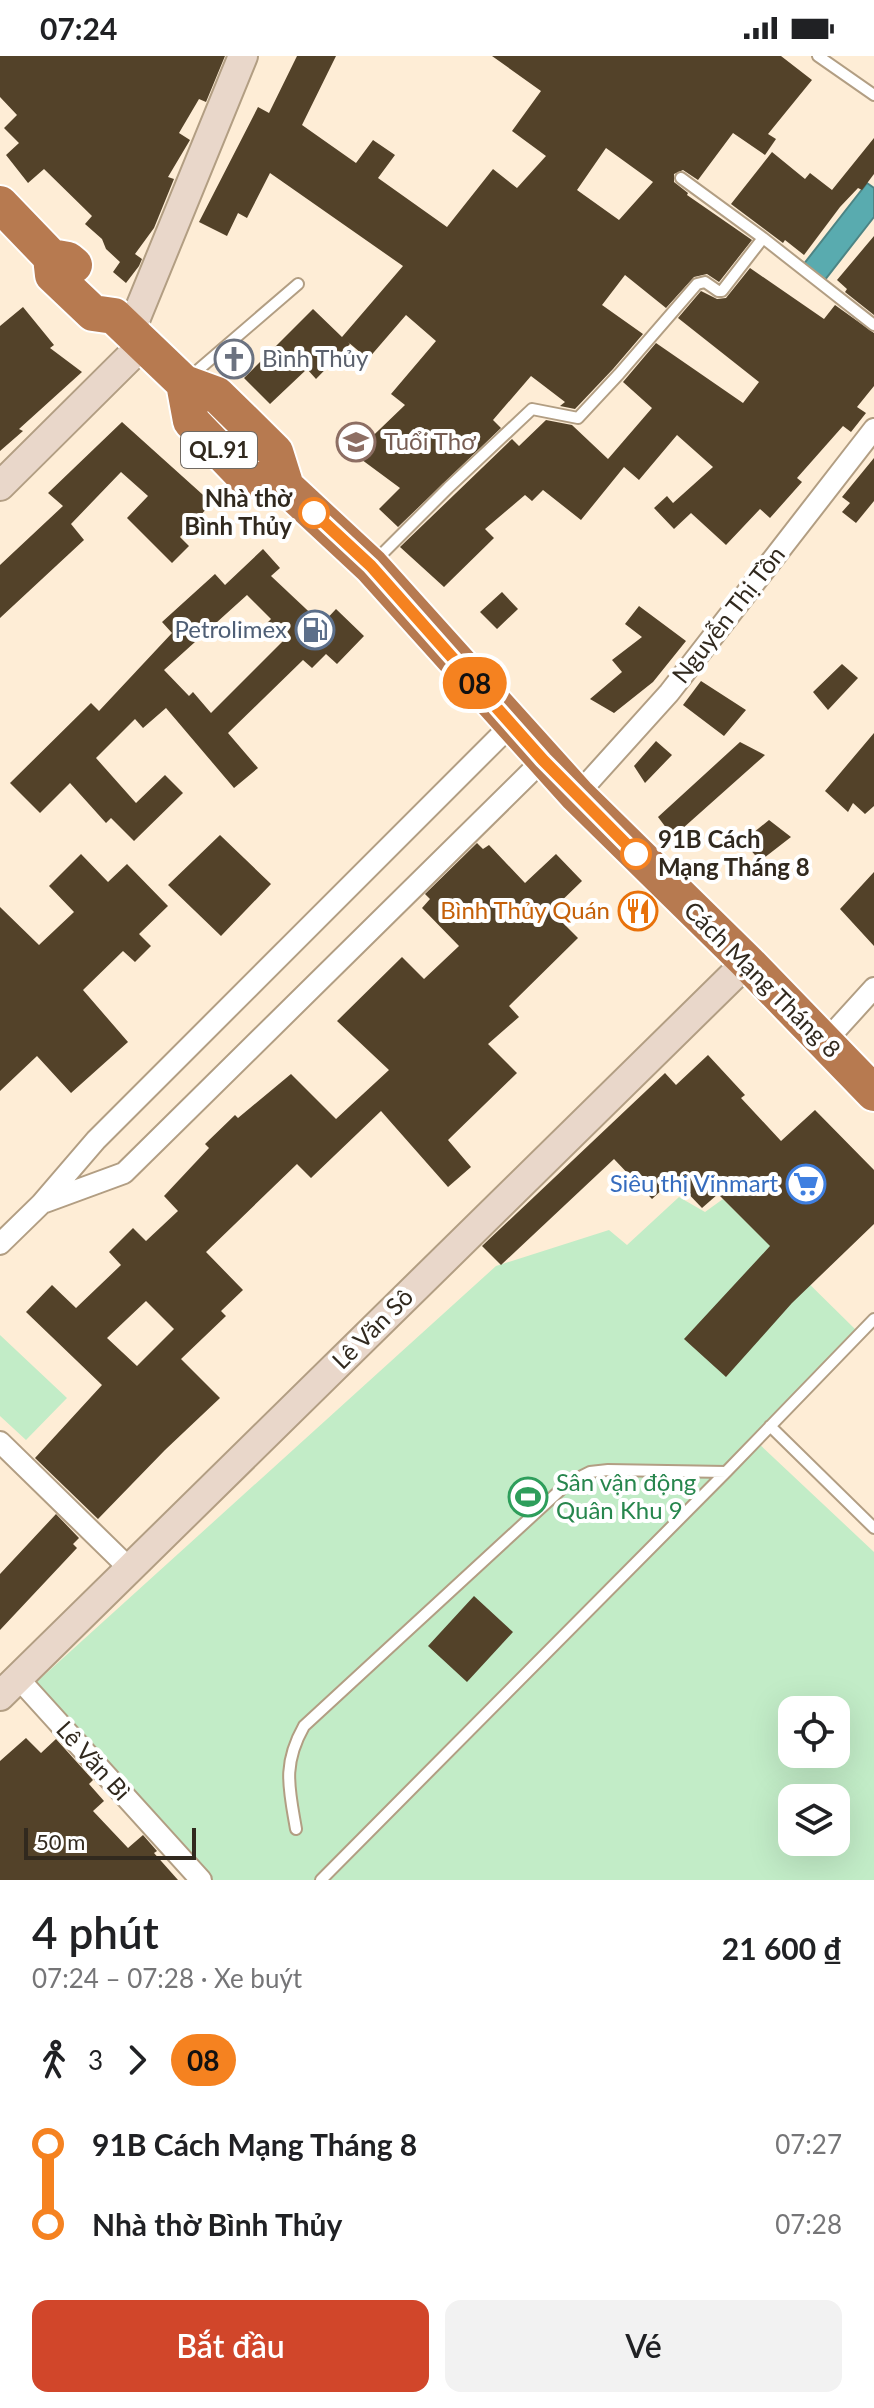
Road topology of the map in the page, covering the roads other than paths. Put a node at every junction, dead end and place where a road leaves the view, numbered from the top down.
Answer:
1 (243, 56) edge
2 (818, 56) edge
3 (874, 95) edge
4 (681, 178) dead end
5 (0, 204) edge
6 (763, 238) junction
7 (298, 284) dead end
8 (874, 325) edge
9 (130, 330) junction
10 (184, 383) junction
11 (874, 429) edge
12 (0, 486) edge
13 (371, 566) junction
14 (512, 724) junction
15 (543, 760) junction
16 (577, 795) junction
17 (747, 962) junction
18 (874, 988) edge
19 (824, 1043) junction
20 (874, 1093) edge
21 (41, 1204) junction
22 (0, 1244) edge
23 (874, 1319) edge
24 (770, 1426) junction
25 (0, 1442) edge
26 (726, 1472) junction
27 (874, 1528) edge
28 (130, 1569) junction
29 (9, 1687) edge
30 (296, 1829) dead end
31 (201, 1880) edge
32 (321, 1880) edge

1 - 9 street
2 - 3 lane
4 - 6 lane
5 - 9 highway
6 - 8 lane
6 - 13 lane
7 - 10 lane
9 - 10 highway
9 - 12 street
10 - 13 highway, Cách Mạng Tháng 8 / QL.91
11 - 16 street, Nguyễn Thị Tồn
13 - 14 highway, Cách Mạng Tháng 8 / QL.91
14 - 15 highway, Cách Mạng Tháng 8 / QL.91
14 - 21 street
15 - 16 highway, Cách Mạng Tháng 8 / QL.91
15 - 21 street
16 - 17 highway, Cách Mạng Tháng 8 / QL.91
17 - 19 highway, Cách Mạng Tháng 8 / QL.91
17 - 28 street, Lê Văn Sô
18 - 19 street
19 - 20 highway, Cách Mạng Tháng 8 / QL.91
21 - 22 street
23 - 24 lane
24 - 26 lane
24 - 27 lane
25 - 28 street
26 - 30 lane
26 - 32 lane
28 - 29 street, Lê Văn Sô
29 - 31 street, Lê Văn Bì

